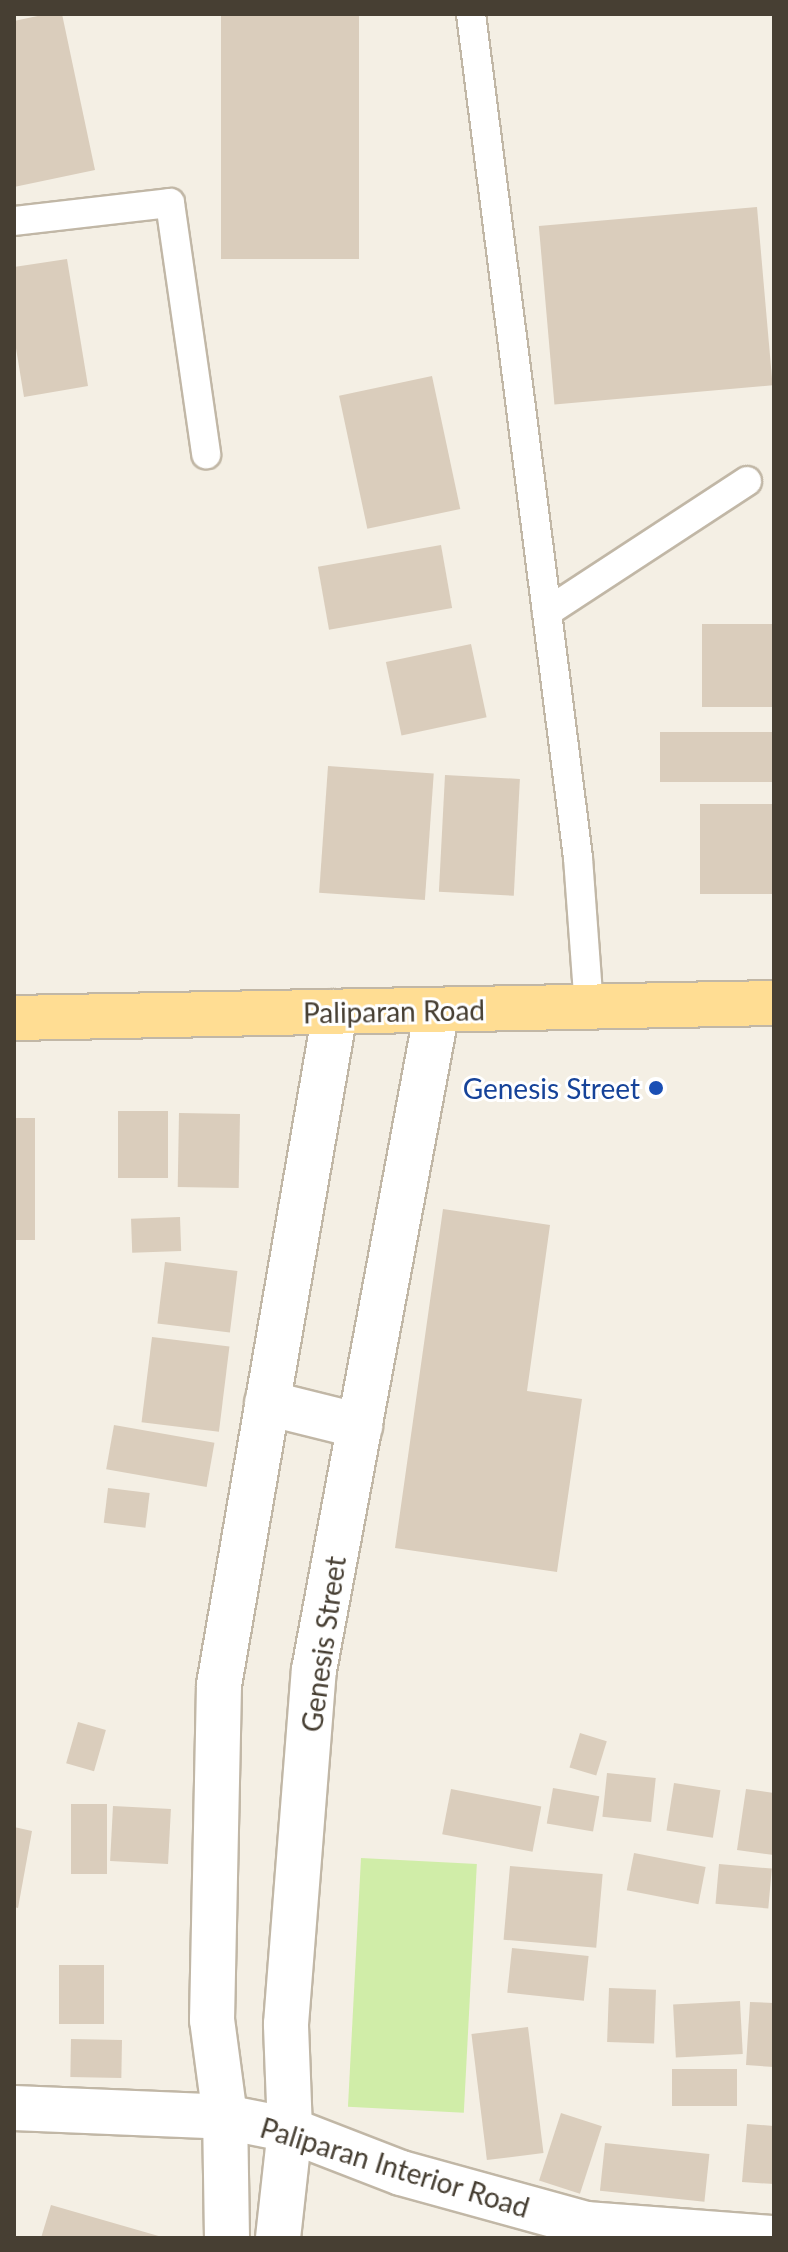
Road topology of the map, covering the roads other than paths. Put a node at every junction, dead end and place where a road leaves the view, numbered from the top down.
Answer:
1 (471, 14) edge
2 (14, 221) edge
3 (206, 454) dead end
4 (747, 481) dead end
5 (547, 612) junction
6 (774, 1003) edge
7 (589, 1007) junction
8 (437, 1010) junction
9 (335, 1012) junction
10 (14, 1018) edge
11 (267, 1403) junction
12 (360, 1426) junction
13 (14, 2108) edge
14 (225, 2117) junction
15 (290, 2130) junction
16 (227, 2238) edge
17 (278, 2238) edge
18 (774, 2238) edge

1 - 5 lane
2 - 3 lane
4 - 5 lane
5 - 7 lane
6 - 7 main road, Paliparan Road
7 - 8 main road, Paliparan Road
8 - 9 main road, Paliparan Road
8 - 12 street, Genesis Street
9 - 10 main road, Paliparan Road
9 - 11 street
11 - 12 street
11 - 14 street
12 - 15 street, Genesis Street
13 - 14 street, Paliparan Interior Road
14 - 15 street, Paliparan Interior Road
14 - 16 street
15 - 17 street, Genesis Street
15 - 18 street, Paliparan Interior Road

